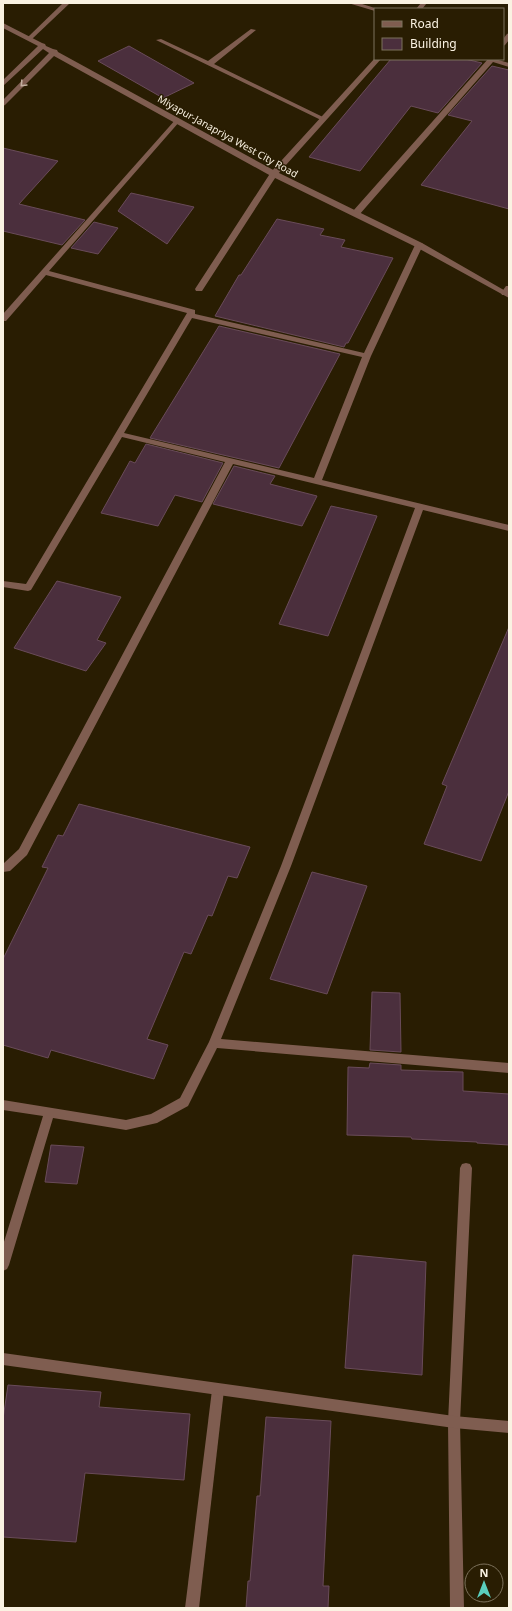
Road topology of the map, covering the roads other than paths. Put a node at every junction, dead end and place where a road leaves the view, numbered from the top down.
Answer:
1 (68, 3) edge
2 (351, 3) edge
3 (375, 7) edge
4 (3, 24) edge
5 (253, 30) dead end
6 (30, 38) junction
7 (159, 40) dead end
8 (43, 45) junction
9 (55, 51) junction
10 (377, 60) edge
11 (492, 60) edge
12 (210, 64) junction
13 (509, 64) edge
14 (3, 84) edge
15 (3, 104) edge
16 (324, 119) junction
17 (178, 120) junction
18 (274, 174) junction
19 (356, 213) junction
20 (419, 245) junction
21 (45, 272) junction
22 (200, 289) dead end
23 (508, 292) edge
24 (190, 315) junction
25 (3, 319) edge
26 (367, 356) junction
27 (120, 434) junction
28 (230, 460) junction
29 (317, 482) junction
30 (420, 507) junction
31 (509, 528) edge
32 (3, 584) edge
33 (4, 870) edge
34 (214, 1043) junction
35 (509, 1068) edge
36 (3, 1105) edge
37 (49, 1114) junction
38 (466, 1168) dead end
39 (3, 1265) edge
40 (3, 1359) edge
41 (218, 1390) junction
42 (454, 1422) junction
43 (509, 1427) edge
44 (192, 1608) edge
45 (457, 1608) edge

1 - 6 street
2 - 3 street
4 - 6 street, Miyapur-Janapriya West City Road
5 - 12 street
6 - 8 street, Miyapur-Janapriya West City Road
7 - 12 street
8 - 9 street, Miyapur-Janapriya West City Road
8 - 14 street
9 -> 15 street
9 - 17 street, Miyapur-Janapriya West City Road
10 - 16 street
11 - 13 street
11 - 19 street
12 - 16 street
16 - 18 street
17 - 18 street, Miyapur-Janapriya West City Road
17 - 21 street
18 - 19 street, Miyapur-Janapriya West City Road
18 - 22 street
19 - 20 street, Miyapur-Janapriya West City Road
20 - 23 street, Miyapur-Janapriya West City Road
20 - 26 street
21 - 24 street
21 - 25 street
24 - 26 street
24 - 27 street
26 - 29 street
27 - 28 street
27 - 32 street
28 - 29 street
28 - 33 street
29 - 30 street
30 - 31 street
30 - 34 street
34 - 35 street
34 - 37 street
36 - 37 street
37 - 39 street
38 - 42 street
40 - 41 street
41 - 42 street
41 - 44 street
42 - 43 street
42 - 45 street

